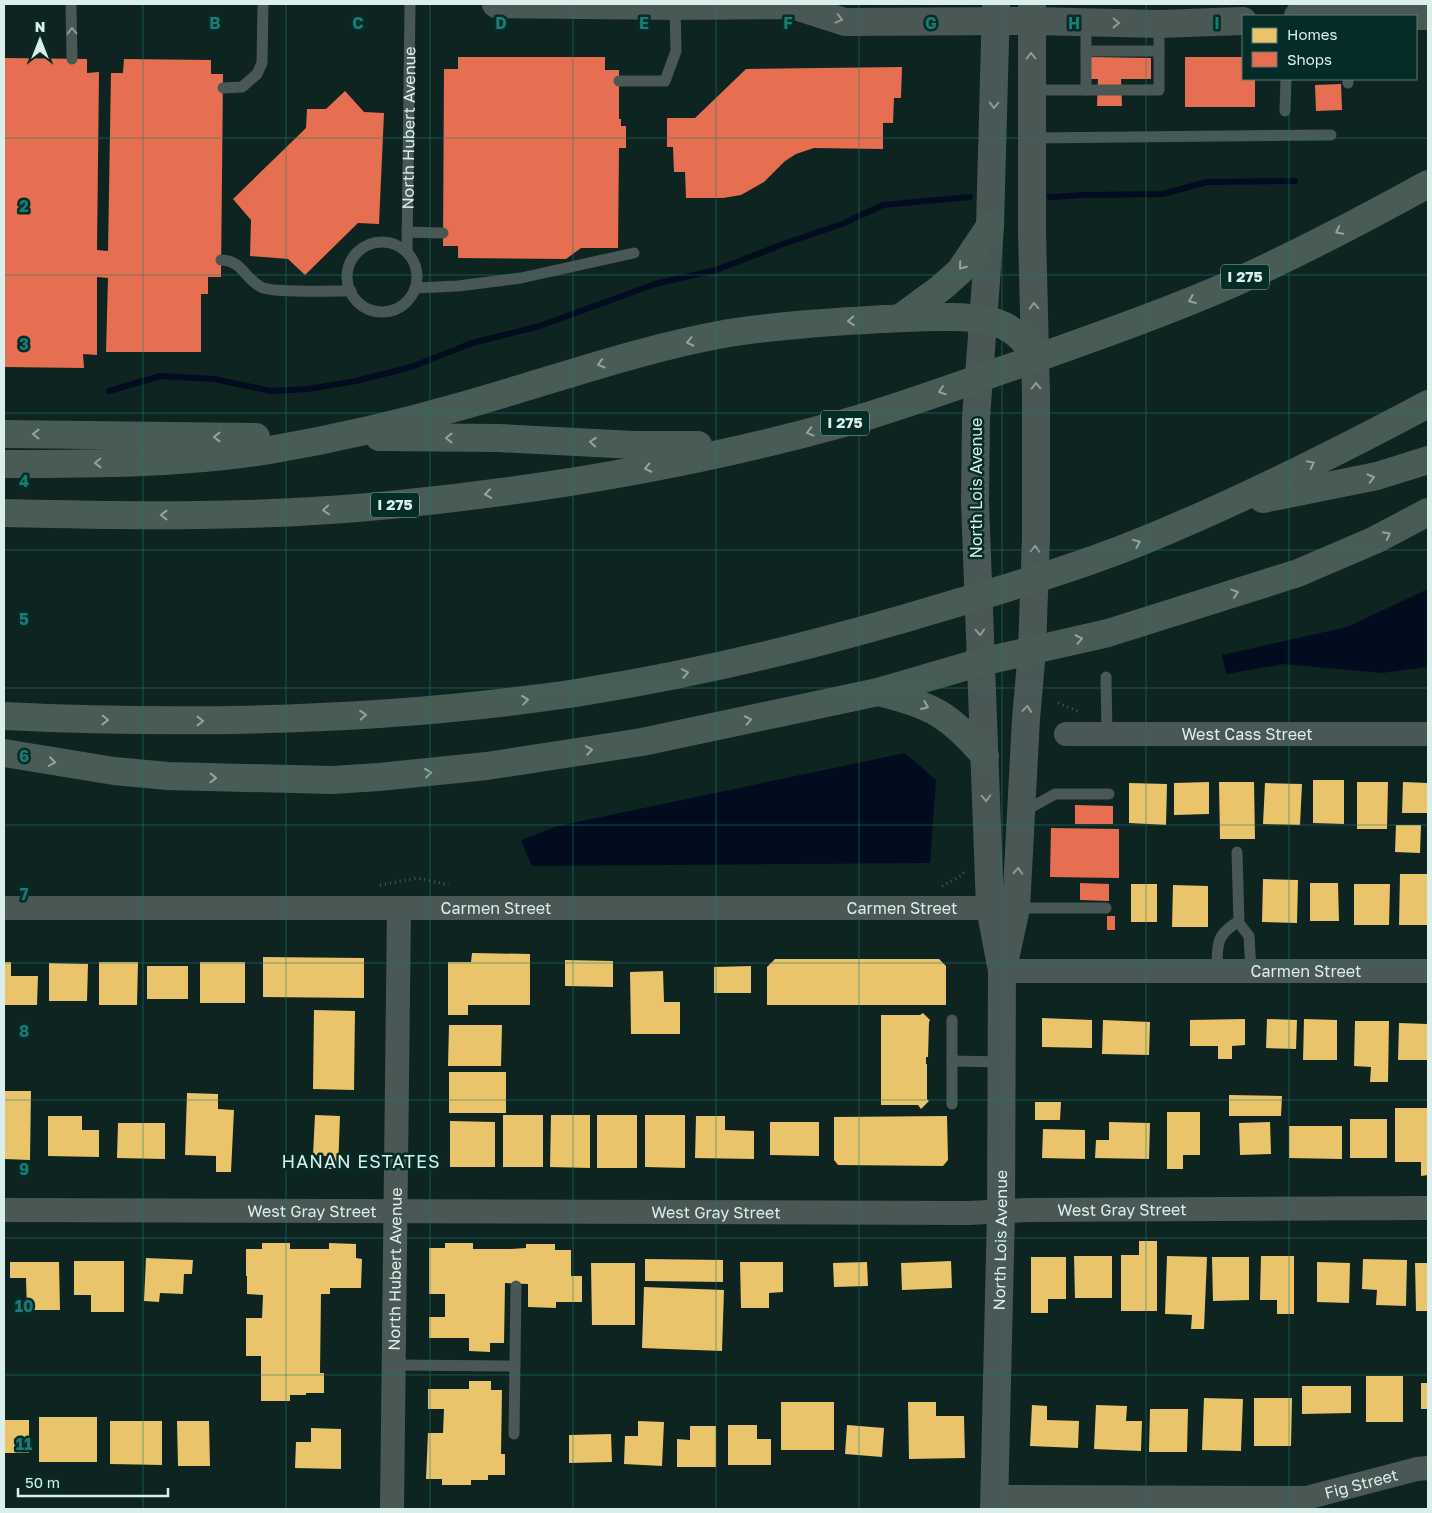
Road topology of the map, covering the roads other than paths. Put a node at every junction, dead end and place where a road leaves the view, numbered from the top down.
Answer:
1 (72, 4) edge
2 (263, 4) edge
3 (410, 4) edge
4 (496, 4) edge
5 (794, 5) edge
6 (676, 6) junction
7 (996, 12) edge
8 (1032, 12) edge
9 (1242, 21) edge
10 (1086, 23) junction
11 (1159, 24) junction
12 (1086, 51) junction
13 (1159, 51) junction
14 (72, 59) dead end
15 (1286, 80) edge
16 (619, 82) dead end
17 (224, 88) dead end
18 (1032, 90) junction
19 (1086, 90) junction
20 (1285, 111) dead end
21 (1331, 136) dead end
22 (1032, 138) junction
23 (1428, 184) edge
24 (990, 226) junction
25 (407, 232) junction
26 (444, 232) dead end
27 (407, 252) junction
28 (634, 253) dead end
29 (221, 260) dead end
30 (415, 288) junction
31 (350, 291) junction
32 (900, 318) junction
33 (982, 319) junction
34 (1035, 354) junction
35 (1428, 404) edge
36 (4, 434) edge
37 (782, 439) junction
38 (1428, 460) edge
39 (4, 464) edge
40 (1428, 512) edge
41 (4, 513) edge
42 (1171, 528) junction
43 (1032, 650) junction
44 (981, 662) junction
45 (1106, 677) dead end
46 (878, 692) junction
47 (4, 716) edge
48 (1066, 734) dead end
49 (1107, 734) junction
50 (1428, 734) edge
51 (4, 753) edge
52 (985, 756) junction
53 (1109, 794) dead end
54 (1021, 813) junction
55 (1237, 852) dead end
56 (4, 908) edge
57 (1003, 908) junction
58 (1106, 908) dead end
59 (399, 909) junction
60 (1239, 923) junction
61 (1002, 971) junction
62 (1217, 971) junction
63 (1251, 971) junction
64 (1428, 971) edge
65 (952, 1020) dead end
66 (952, 1061) junction
67 (1002, 1062) junction
68 (952, 1104) dead end
69 (1428, 1208) edge
70 (4, 1210) edge
71 (396, 1211) junction
72 (1001, 1211) junction
73 (516, 1286) dead end
74 (394, 1365) junction
75 (515, 1366) junction
76 (514, 1434) dead end
77 (1428, 1468) edge
78 (994, 1503) edge
79 (392, 1509) edge

14 -> 1 lane
2 - 17 lane
3 - 25 lane, North Hubert Avenue
4 - 6 street
5 - 6 street
5 -> 7 street
6 - 16 lane
7 - 8 street
7 -> 24 street, North Lois Avenue
8 - 10 street
18 -> 8 street, North Lois Avenue
9 - 11 street
10 -> 11 street
10 - 12 lane
11 - 13 lane
12 - 13 lane
12 - 19 lane
13 - 19 lane
15 - 20 lane
18 - 19 lane
18 - 22 street, North Lois Avenue
21 - 22 lane
34 -> 22 street, North Lois Avenue
23 -> 37 highway, I 275
24 -> 32 highway
24 - 33 street, North Lois Avenue
25 - 26 lane
25 - 27 lane, North Hubert Avenue
27 - 30 lane
27 - 31 lane
28 - 30 lane
29 - 31 lane
30 - 31 lane
32 - 33 highway
32 -> 39 highway
33 - 34 highway
33 -> 44 street, North Lois Avenue
43 -> 34 street, North Lois Avenue
42 -> 35 highway
37 -> 36 highway
37 -> 41 highway, I 275
42 -> 38 highway
43 -> 40 highway
47 -> 42 highway
43 - 44 highway
54 -> 43 street, North Lois Avenue
44 - 46 highway
44 - 52 street, North Lois Avenue
45 - 49 lane
51 -> 46 highway
46 -> 52 highway
48 - 49 street, West Cass Street
49 - 50 street, West Cass Street
52 -> 57 street, North Lois Avenue
53 - 54 lane
57 -> 54 street, North Lois Avenue
55 - 60 lane
56 - 59 street, Carmen Street
57 - 58 lane
57 - 59 street, Carmen Street
57 - 61 street, North Lois Avenue
59 - 71 street, North Hubert Avenue
60 - 62 lane
60 - 63 lane
61 - 62 street, Carmen Street
61 - 67 street, North Lois Avenue
62 - 63 street, Carmen Street
63 - 64 street, Carmen Street
65 - 66 lane
66 - 67 lane
66 - 68 lane
67 - 72 street, North Lois Avenue
69 - 72 street, West Gray Street
70 - 71 street, West Gray Street
71 - 72 street, West Gray Street
71 - 74 street, North Hubert Avenue
72 - 78 street, North Lois Avenue
73 - 75 lane
74 - 75 lane
74 - 79 street, North Hubert Avenue
75 - 76 lane
77 - 78 street, Fig Street

